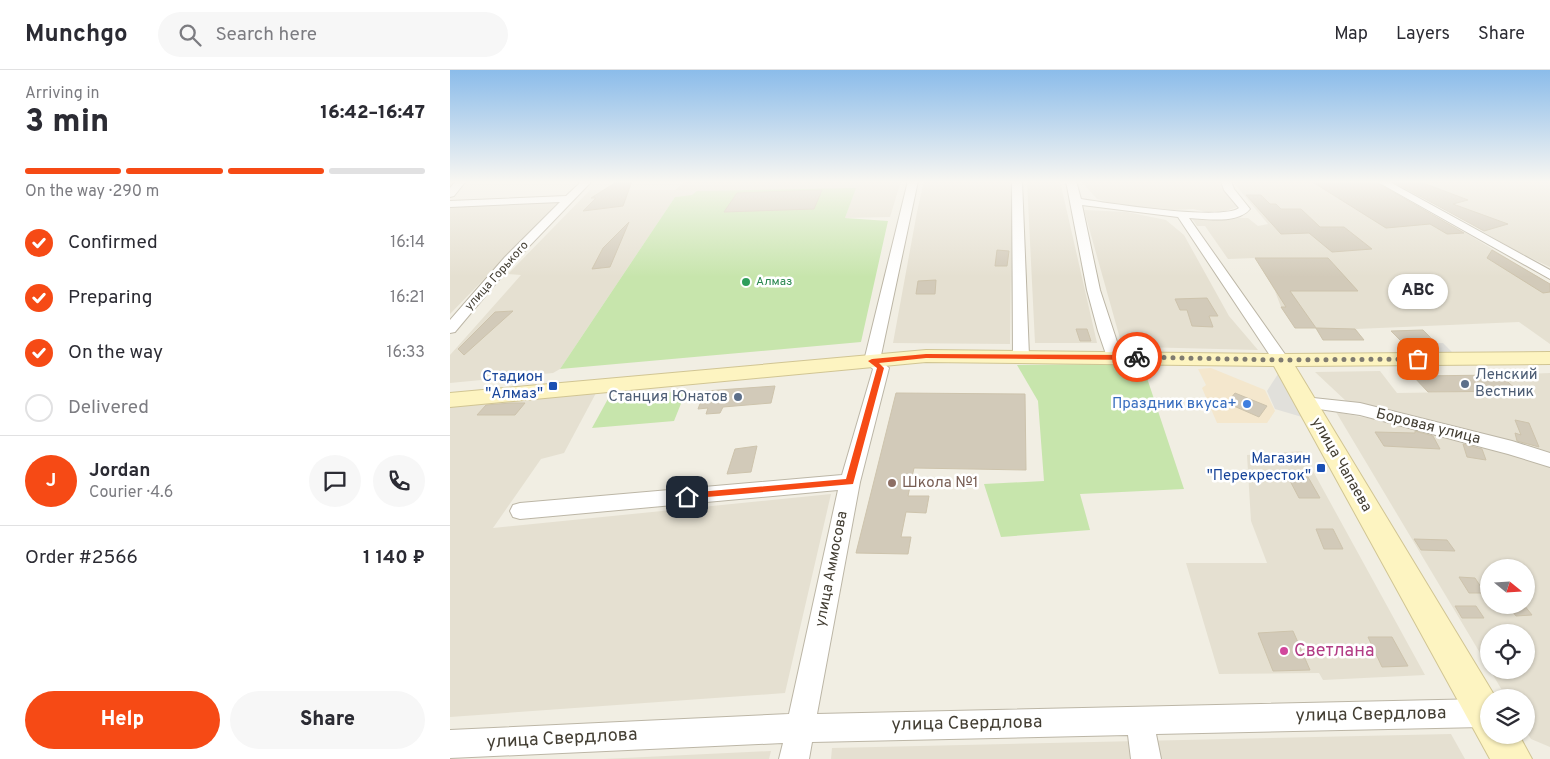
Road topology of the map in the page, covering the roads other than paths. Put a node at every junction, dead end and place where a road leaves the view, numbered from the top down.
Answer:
1 (555, 213) edge
2 (906, 213) edge
3 (1018, 213) edge
4 (1080, 213) edge
5 (1164, 213) edge
6 (1239, 213) edge
7 (1439, 213) edge
8 (1182, 215) junction
9 (1550, 275) edge
10 (450, 329) edge
11 (1021, 356) junction
12 (1114, 357) junction
13 (1550, 358) edge
14 (1280, 360) junction
15 (872, 361) junction
16 (450, 400) edge
17 (1304, 402) junction
18 (1550, 460) edge
19 (850, 482) junction
20 (520, 511) dead end
21 (1480, 706) edge
22 (1140, 720) junction
23 (1480, 723) edge
24 (801, 728) junction
25 (450, 744) edge
26 (1503, 744) edge
27 (794, 759) edge
28 (1146, 759) edge
29 (1512, 759) edge

1 - 10 street, улица Горького
2 - 15 street, улица Аммосова
3 - 11 street
4 - 12 street
5 - 8 street
6 - 8 street
7 - 9 street
8 - 14 street, улица Чапаева
11 - 12 main road
11 - 15 main road
12 - 14 main road
13 - 14 main road
14 - 17 main road, улица Чапаева
15 - 16 main road
15 - 19 street, улица Аммосова
17 - 18 street, Боровая улица
17 - 21 main road, улица Чапаева
19 - 20 street
19 - 24 street, улица Аммосова
22 - 23 street, улица Свердлова
22 - 24 street, улица Свердлова
22 - 28 street
24 - 25 street, улица Свердлова
24 - 27 street, улица Аммосова
26 - 29 main road, улица Чапаева

